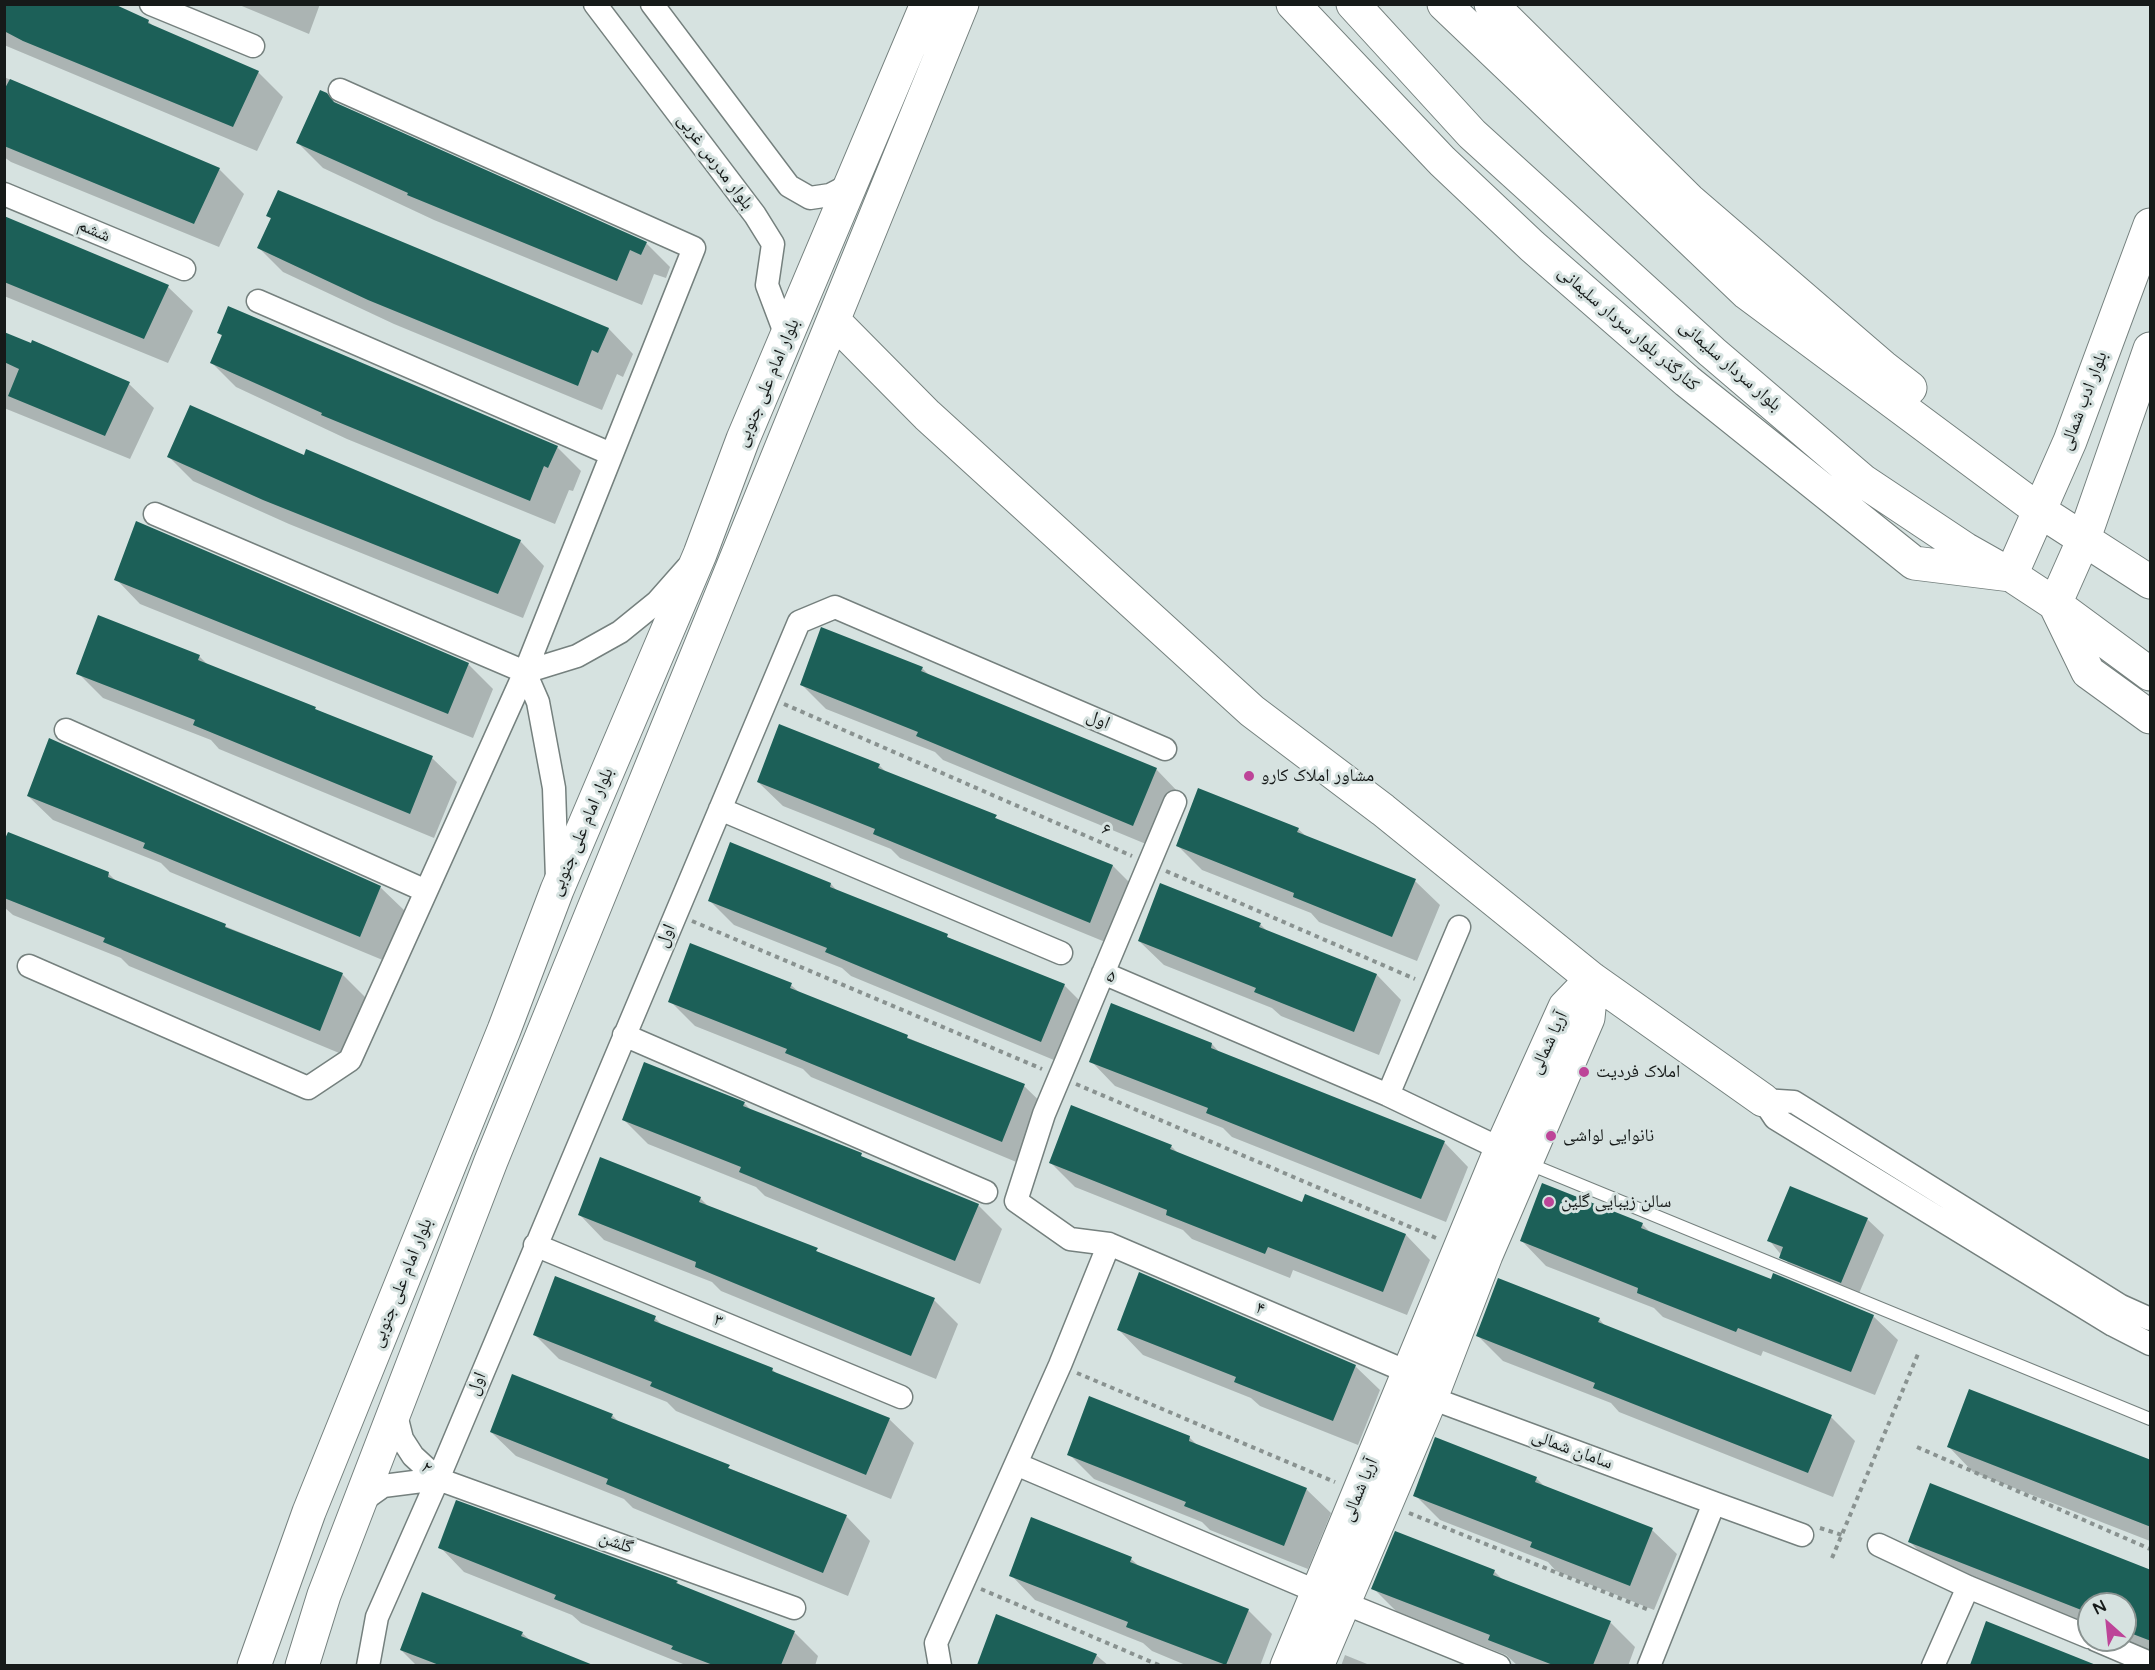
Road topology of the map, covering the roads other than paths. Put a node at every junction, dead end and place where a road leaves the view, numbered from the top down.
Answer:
1 (151, 4) edge
2 (595, 4) edge
3 (652, 4) edge
4 (927, 4) edge
5 (1293, 4) edge
6 (1353, 4) edge
7 (1443, 4) edge
8 (1491, 4) edge
9 (962, 6) edge
10 (253, 46) dead end
11 (1539, 52) junction
12 (1517, 76) junction
13 (340, 90) dead end
14 (1472, 134) junction
15 (1442, 161) junction
16 (851, 184) junction
17 (4, 194) edge
18 (2151, 225) edge
19 (184, 268) dead end
20 (1769, 269) junction
21 (1747, 293) junction
22 (258, 302) dead end
23 (834, 321) junction
24 (786, 338) junction
25 (2151, 349) edge
26 (1712, 352) junction
27 (1687, 381) junction
28 (2070, 441) junction
29 (611, 454) junction
30 (2110, 460) junction
31 (2040, 511) junction
32 (155, 514) dead end
33 (2083, 541) junction
34 (703, 546) junction
35 (740, 552) junction
36 (2151, 570) edge
37 (2011, 575) junction
38 (2151, 582) edge
39 (2055, 604) junction
40 (525, 672) junction
41 (2151, 674) edge
42 (2151, 717) edge
43 (66, 730) dead end
44 (1165, 749) dead end
45 (1175, 802) dead end
46 (720, 809) junction
47 (557, 890) junction
48 (426, 891) junction
49 (1459, 927) dead end
50 (1061, 953) dead end
51 (29, 966) dead end
52 (1103, 973) junction
53 (1592, 979) junction
54 (624, 1035) junction
55 (1389, 1095) junction
56 (1763, 1100) junction
57 (1513, 1156) junction
58 (986, 1192) dead end
59 (1109, 1244) junction
60 (535, 1245) junction
61 (2151, 1319) edge
62 (2151, 1344) edge
63 (1410, 1373) junction
64 (901, 1397) dead end
65 (1431, 1398) junction
66 (396, 1415) junction
67 (2151, 1419) edge
68 (1016, 1464) junction
69 (438, 1479) junction
70 (1372, 1498) junction
71 (362, 1501) junction
72 (1714, 1503) junction
73 (1802, 1535) dead end
74 (1879, 1545) dead end
75 (1968, 1587) junction
76 (1331, 1597) junction
77 (794, 1608) dead end
78 (2077, 1632) edge
79 (2125, 1652) edge
80 (2151, 1663) edge
81 (254, 1665) edge
82 (302, 1665) edge
83 (369, 1665) edge
84 (940, 1665) edge
85 (1287, 1665) edge
86 (1317, 1665) edge
87 (1499, 1665) edge
88 (1649, 1665) edge
89 (1933, 1665) edge

1 - 10 street
2 - 24 street, بلوار مدرس غربی
3 - 16 street
4 - 16 main road, بلوار امام علی جنوبی
5 - 15 main road, کنارگذر بلوار سردار سلیمانی
6 - 14 main road, بلوار سردار سلیمانی
7 - 12 main road
8 - 11 main road
9 - 23 main road, بلوار امام علی جنوبی
11 - 12 main road
11 - 20 main road
12 - 21 main road
13 - 29 street
14 - 15 main road
14 - 26 main road, بلوار سردار سلیمانی
15 - 27 main road, کنارگذر بلوار سردار سلیمانی
16 - 24 main road, بلوار امام علی جنوبی
17 - 19 street, ششم
18 - 28 main road, بلوار ادب شمالی
20 - 21 main road
20 - 31 main road
21 - 31 main road
22 - 29 street
23 - 35 main road, بلوار امام علی جنوبی
23 - 53 main road
24 - 34 main road, بلوار امام علی جنوبی
25 - 30 main road
26 - 27 main road
26 - 37 main road, بلوار سردار سلیمانی
27 - 37 main road, کنارگذر بلوار سردار سلیمانی
28 - 30 main road
28 - 31 main road, بلوار ادب شمالی
29 - 40 street
30 - 33 main road
31 - 33 main road
31 - 37 main road, بلوار ادب شمالی
32 - 40 street
33 - 36 main road
33 - 38 main road
33 - 39 main road
34 - 35 main road
34 - 40 street
34 - 47 main road, بلوار امام علی جنوبی
35 - 66 main road, بلوار امام علی جنوبی
37 - 39 main road, بلوار سردار سلیمانی
39 - 41 main road, بلوار سردار سلیمانی
39 - 42 main road
40 - 47 street
40 - 48 street
43 - 48 street
44 - 46 street, اول
45 - 52 street
46 - 50 street
46 - 54 street, اول
47 - 81 main road, بلوار امام علی جنوبی
48 - 51 street
49 - 55 street
52 - 55 street, ۵
52 - 59 street, ۴
53 - 56 main road
53 - 57 main road, آریا شمالی
54 - 58 street
54 - 60 street, اول
55 - 57 street, ۵
56 - 61 street
56 - 62 street
57 - 63 main road, آریا شمالی
57 - 65 main road, آریا شمالی
57 - 67 lane
59 - 63 street, ۴
59 - 68 street
60 - 64 street, ۳
60 - 69 street, اول
63 - 70 main road, آریا شمالی
65 - 70 main road, آریا شمالی
65 - 72 street, سامان شمالی
66 - 69 street, ۲
66 - 71 main road, بلوار امام علی جنوبی
68 - 76 street
68 - 84 street
69 - 71 street, ۲
69 - 77 street, گلشن
69 - 83 street, اول
70 - 76 main road, آریا شمالی
71 - 82 main road, بلوار امام علی جنوبی
72 - 73 street, سامان شمالی
72 - 88 street
74 - 75 street
75 - 78 street
75 - 89 street
76 - 85 main road, آریا شمالی
76 - 86 main road, آریا شمالی
76 - 87 street
79 - 80 street

